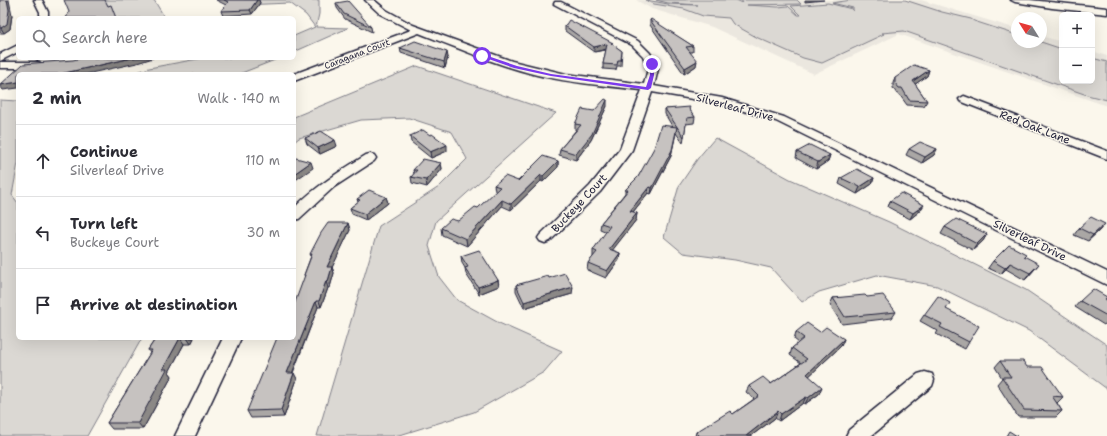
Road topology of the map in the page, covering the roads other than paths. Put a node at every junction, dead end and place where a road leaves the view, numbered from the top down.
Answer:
1 (38, 0) edge
2 (369, 0) edge
3 (1015, 0) edge
4 (558, 4) dead end
5 (1097, 11) junction
6 (1107, 11) edge
7 (44, 16) edge
8 (1107, 18) edge
9 (419, 30) junction
10 (16, 49) edge
11 (0, 58) edge
12 (50, 64) edge
13 (0, 65) edge
14 (296, 77) edge
15 (648, 88) junction
16 (964, 99) dead end
17 (1107, 154) edge
18 (370, 158) dead end
19 (296, 214) edge
20 (545, 238) dead end
21 (1107, 279) edge
22 (231, 340) edge
23 (925, 380) dead end
24 (185, 436) edge
25 (856, 436) edge

1 - 7 street
2 - 9 street, Silverleaf Drive
3 - 5 street
4 - 15 street, Buckeye Court
5 - 6 street
5 - 8 street
9 - 14 street, Caragana Court
9 - 15 street, Silverleaf Drive
10 - 11 street
12 - 13 street
15 - 20 street, Buckeye Court
15 - 21 street, Silverleaf Drive
16 - 17 street, Red Oak Lane
18 - 19 street
22 - 24 street
23 - 25 street

